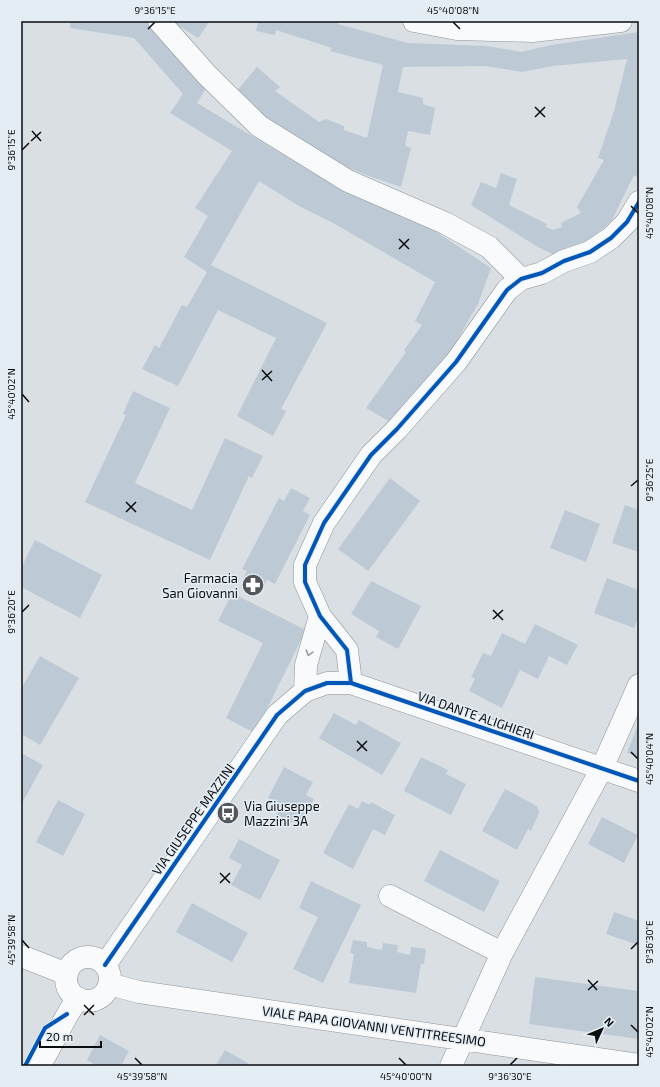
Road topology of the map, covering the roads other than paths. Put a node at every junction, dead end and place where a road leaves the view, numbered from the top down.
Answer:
1 (159, 21) edge
2 (414, 21) edge
3 (621, 21) edge
4 (639, 202) edge
5 (521, 279) junction
6 (320, 616) junction
7 (351, 683) junction
8 (639, 685) edge
9 (305, 691) junction
10 (602, 768) junction
11 (639, 781) edge
12 (390, 896) dead end
13 (502, 953) junction
14 (21, 956) edge
15 (67, 974) junction
16 (107, 974) junction
17 (78, 998) junction
18 (464, 1039) junction
19 (639, 1065) edge
20 (40, 1066) edge
21 (451, 1066) edge

1 - 5 street
2 - 3 street
4 - 5 street
5 - 6 street
6 - 7 street
6 -> 9 street
7 - 9 street, VIA DANTE ALIGHIERI
7 - 10 street, VIA DANTE ALIGHIERI
8 - 10 street
9 - 16 street, VIA GIUSEPPE MAZZINI
10 - 11 street, VIA DANTE ALIGHIERI
10 - 13 street
12 - 13 street
13 - 18 street
14 - 15 street
15 - 16 street
15 - 17 street
16 - 17 street, VIA GIUSEPPE MAZZINI
16 - 18 street, VIALE PAPA GIOVANNI VENTITREESIMO
17 - 20 street
18 - 19 street, VIALE PAPA GIOVANNI VENTITREESIMO
18 - 21 street

